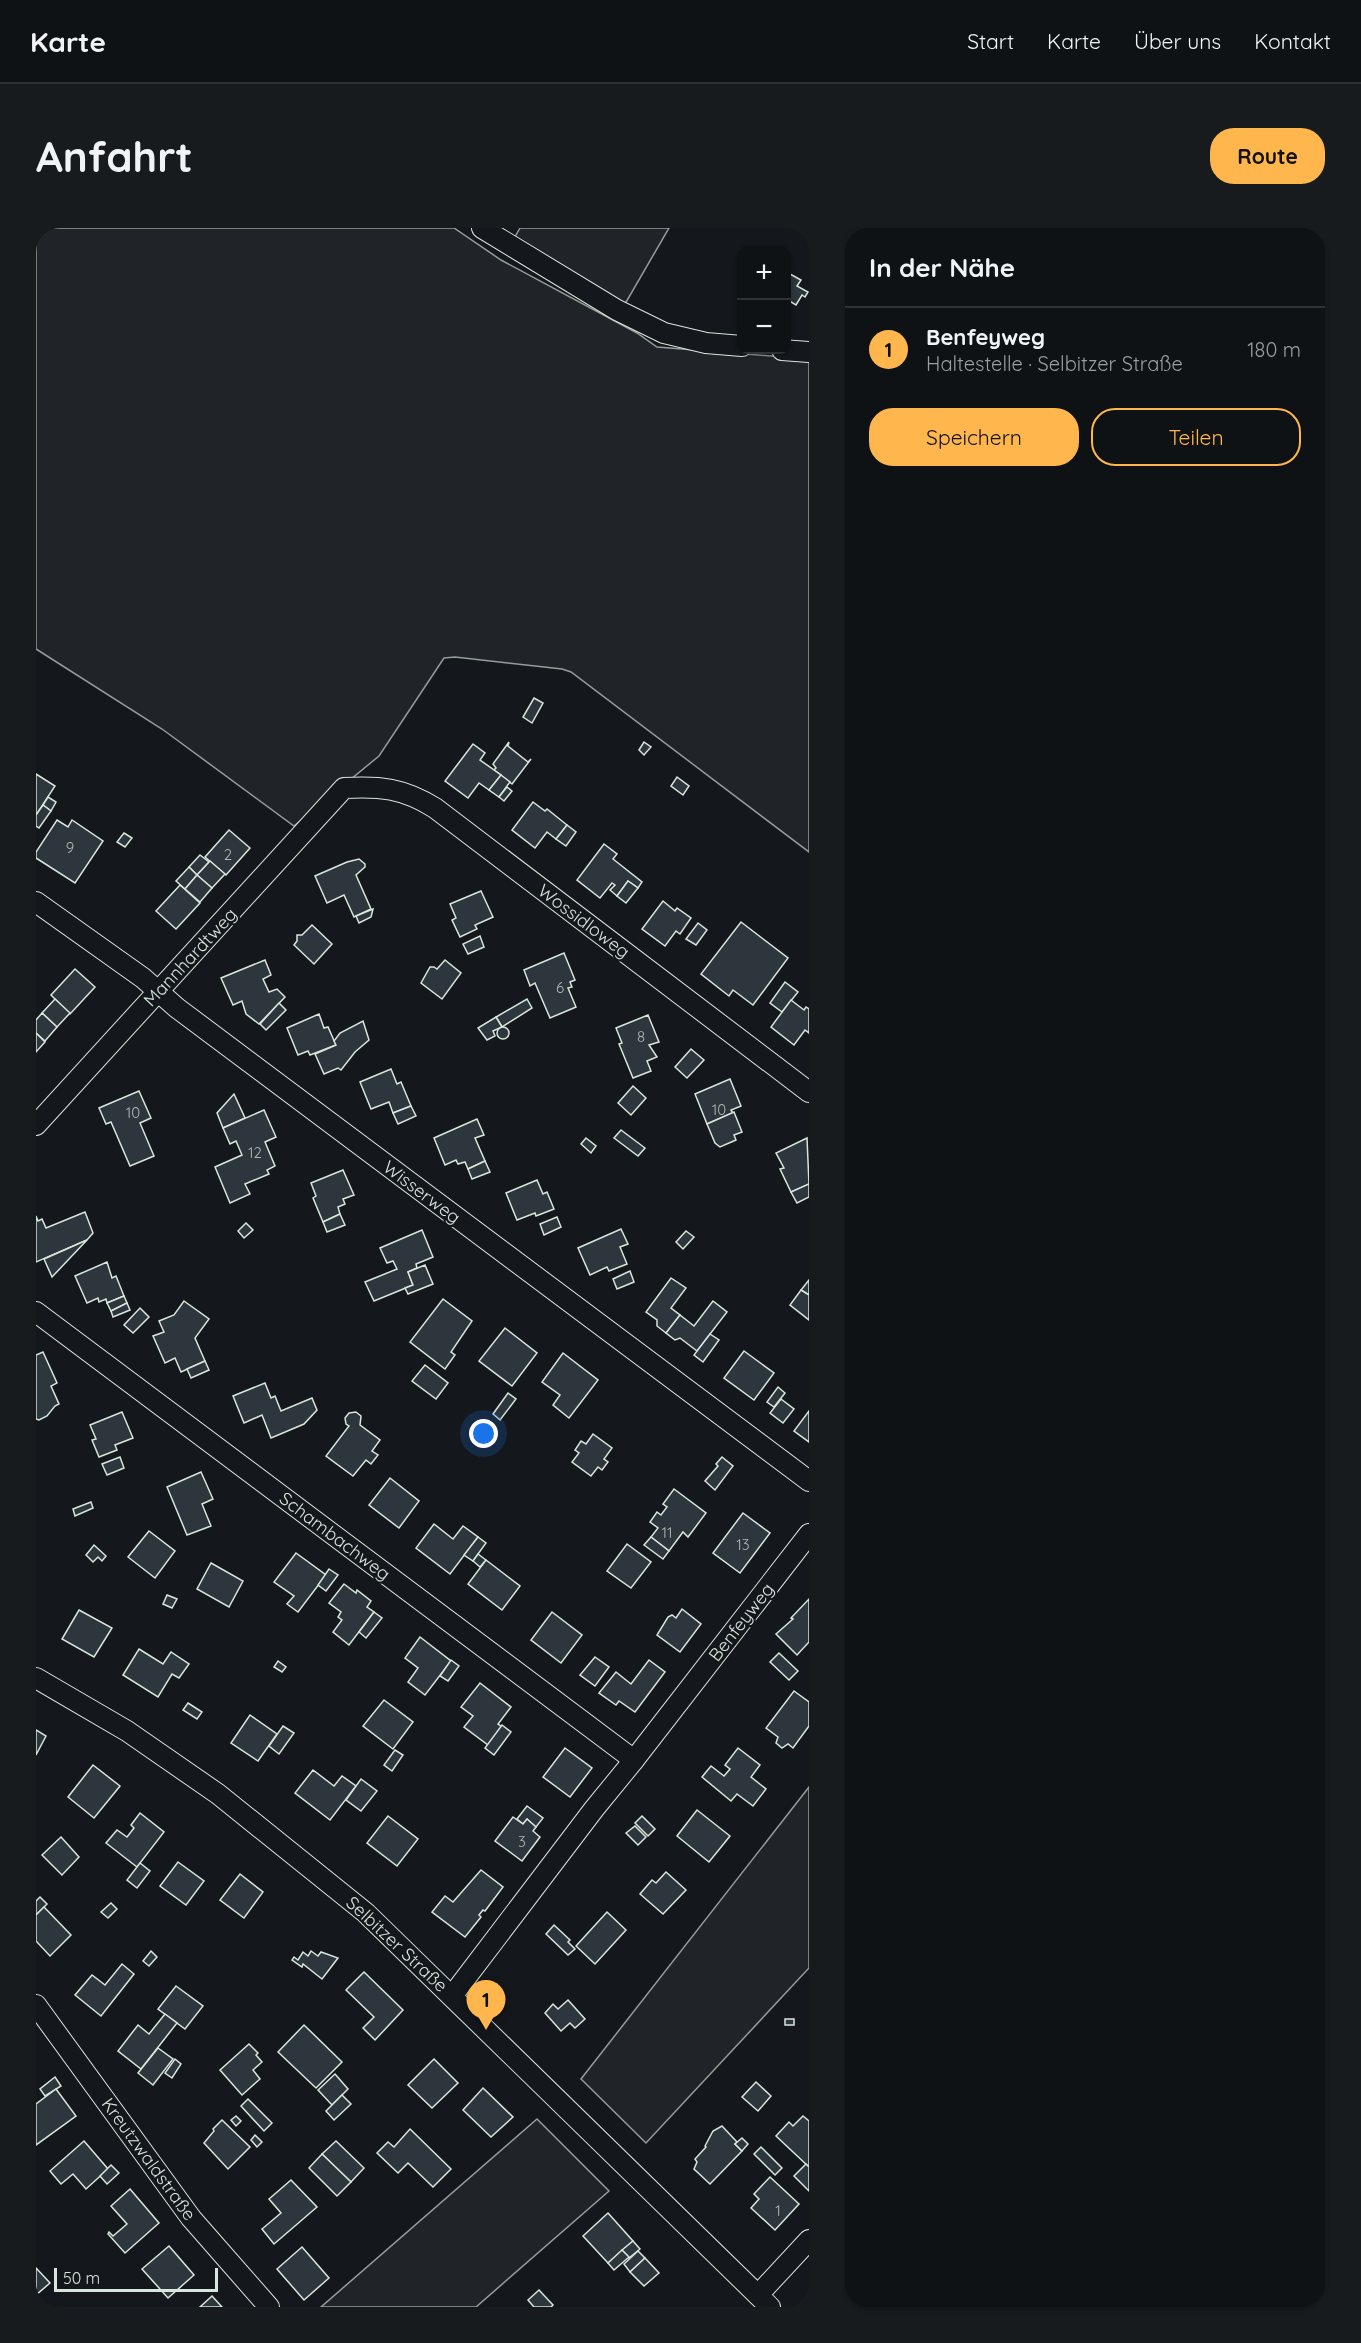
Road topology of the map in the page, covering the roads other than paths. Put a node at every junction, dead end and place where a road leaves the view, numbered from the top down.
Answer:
1 (482, 228) edge
2 (737, 346) edge
3 (791, 351) edge
4 (809, 352) edge
5 (344, 789) joint
6 (36, 902) edge
7 (158, 992) junction
8 (809, 1092) edge
9 (36, 1125) edge
10 (36, 1312) edge
11 (809, 1481) edge
12 (809, 1534) edge
13 (36, 1678) edge
14 (634, 1760) junction
15 (452, 1996) junction
16 (36, 2005) edge
17 (809, 2240) edge
18 (764, 2301) edge
19 (269, 2307) edge

1 - 2 street
3 - 4 street
5 - 7 street, Mannhardtweg
5 - 8 street, Wossidloweg
6 - 7 street, Wisserweg
7 - 9 street, Mannhardtweg
7 - 11 street, Wisserweg
10 - 14 street, Schambachweg
12 - 14 street, Benfeyweg
13 - 15 street, Selbitzer Straße
14 - 15 street, Benfeyweg
15 - 18 street, Selbitzer Straße
16 - 19 street, Kreutzwaldstraße
17 - 18 street

